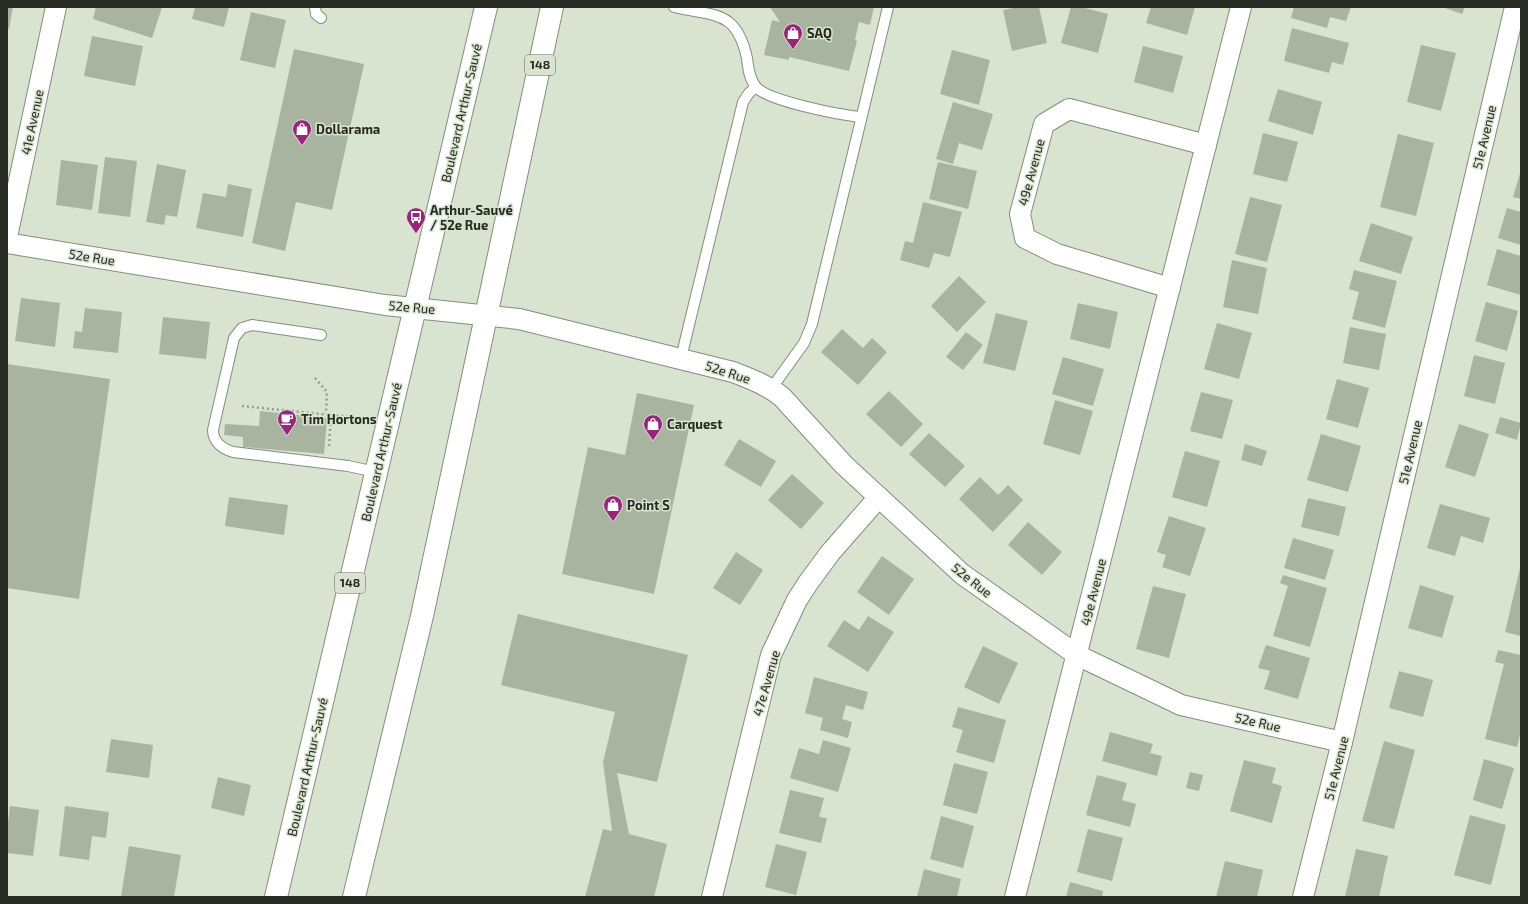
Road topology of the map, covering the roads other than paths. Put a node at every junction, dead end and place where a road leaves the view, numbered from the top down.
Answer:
1 (56, 7) edge
2 (315, 7) edge
3 (486, 7) edge
4 (552, 7) edge
5 (674, 7) edge
6 (888, 7) edge
7 (1241, 7) edge
8 (1515, 7) edge
9 (321, 18) dead end
10 (756, 87) junction
11 (861, 117) junction
12 (1206, 145) junction
13 (7, 237) edge
14 (7, 243) edge
15 (1170, 288) junction
16 (416, 308) junction
17 (487, 315) junction
18 (321, 335) dead end
19 (681, 358) junction
20 (771, 389) junction
21 (376, 472) junction
22 (879, 497) junction
23 (1077, 655) junction
24 (1342, 742) junction
25 (276, 897) edge
26 (354, 897) edge
27 (712, 897) edge
28 (1015, 897) edge
29 (1303, 897) edge

1 - 13 street, 41e Avenue
2 - 9 lane
3 - 16 main road, Boulevard Arthur-Sauvé / 148
4 - 17 main road, 148
5 - 10 lane
6 - 11 lane
7 - 12 street, 49e Avenue
8 - 24 street, 51e Avenue
10 - 11 lane
10 - 19 lane
11 - 20 lane
12 - 15 street, 49e Avenue
12 - 15 street, 49e Avenue
14 - 16 street, 52e Rue
15 - 23 street, 49e Avenue
16 - 17 street, 52e Rue
16 - 21 main road, Boulevard Arthur-Sauvé / 148
17 - 19 street, 52e Rue
17 - 26 main road, 148
18 - 21 lane
19 - 20 street, 52e Rue
20 - 22 street, 52e Rue
21 - 25 main road, Boulevard Arthur-Sauvé / 148
22 - 23 street, 52e Rue
22 - 27 street, 47e Avenue
23 - 24 street, 52e Rue
23 - 28 street, 49e Avenue
24 - 29 street, 51e Avenue

